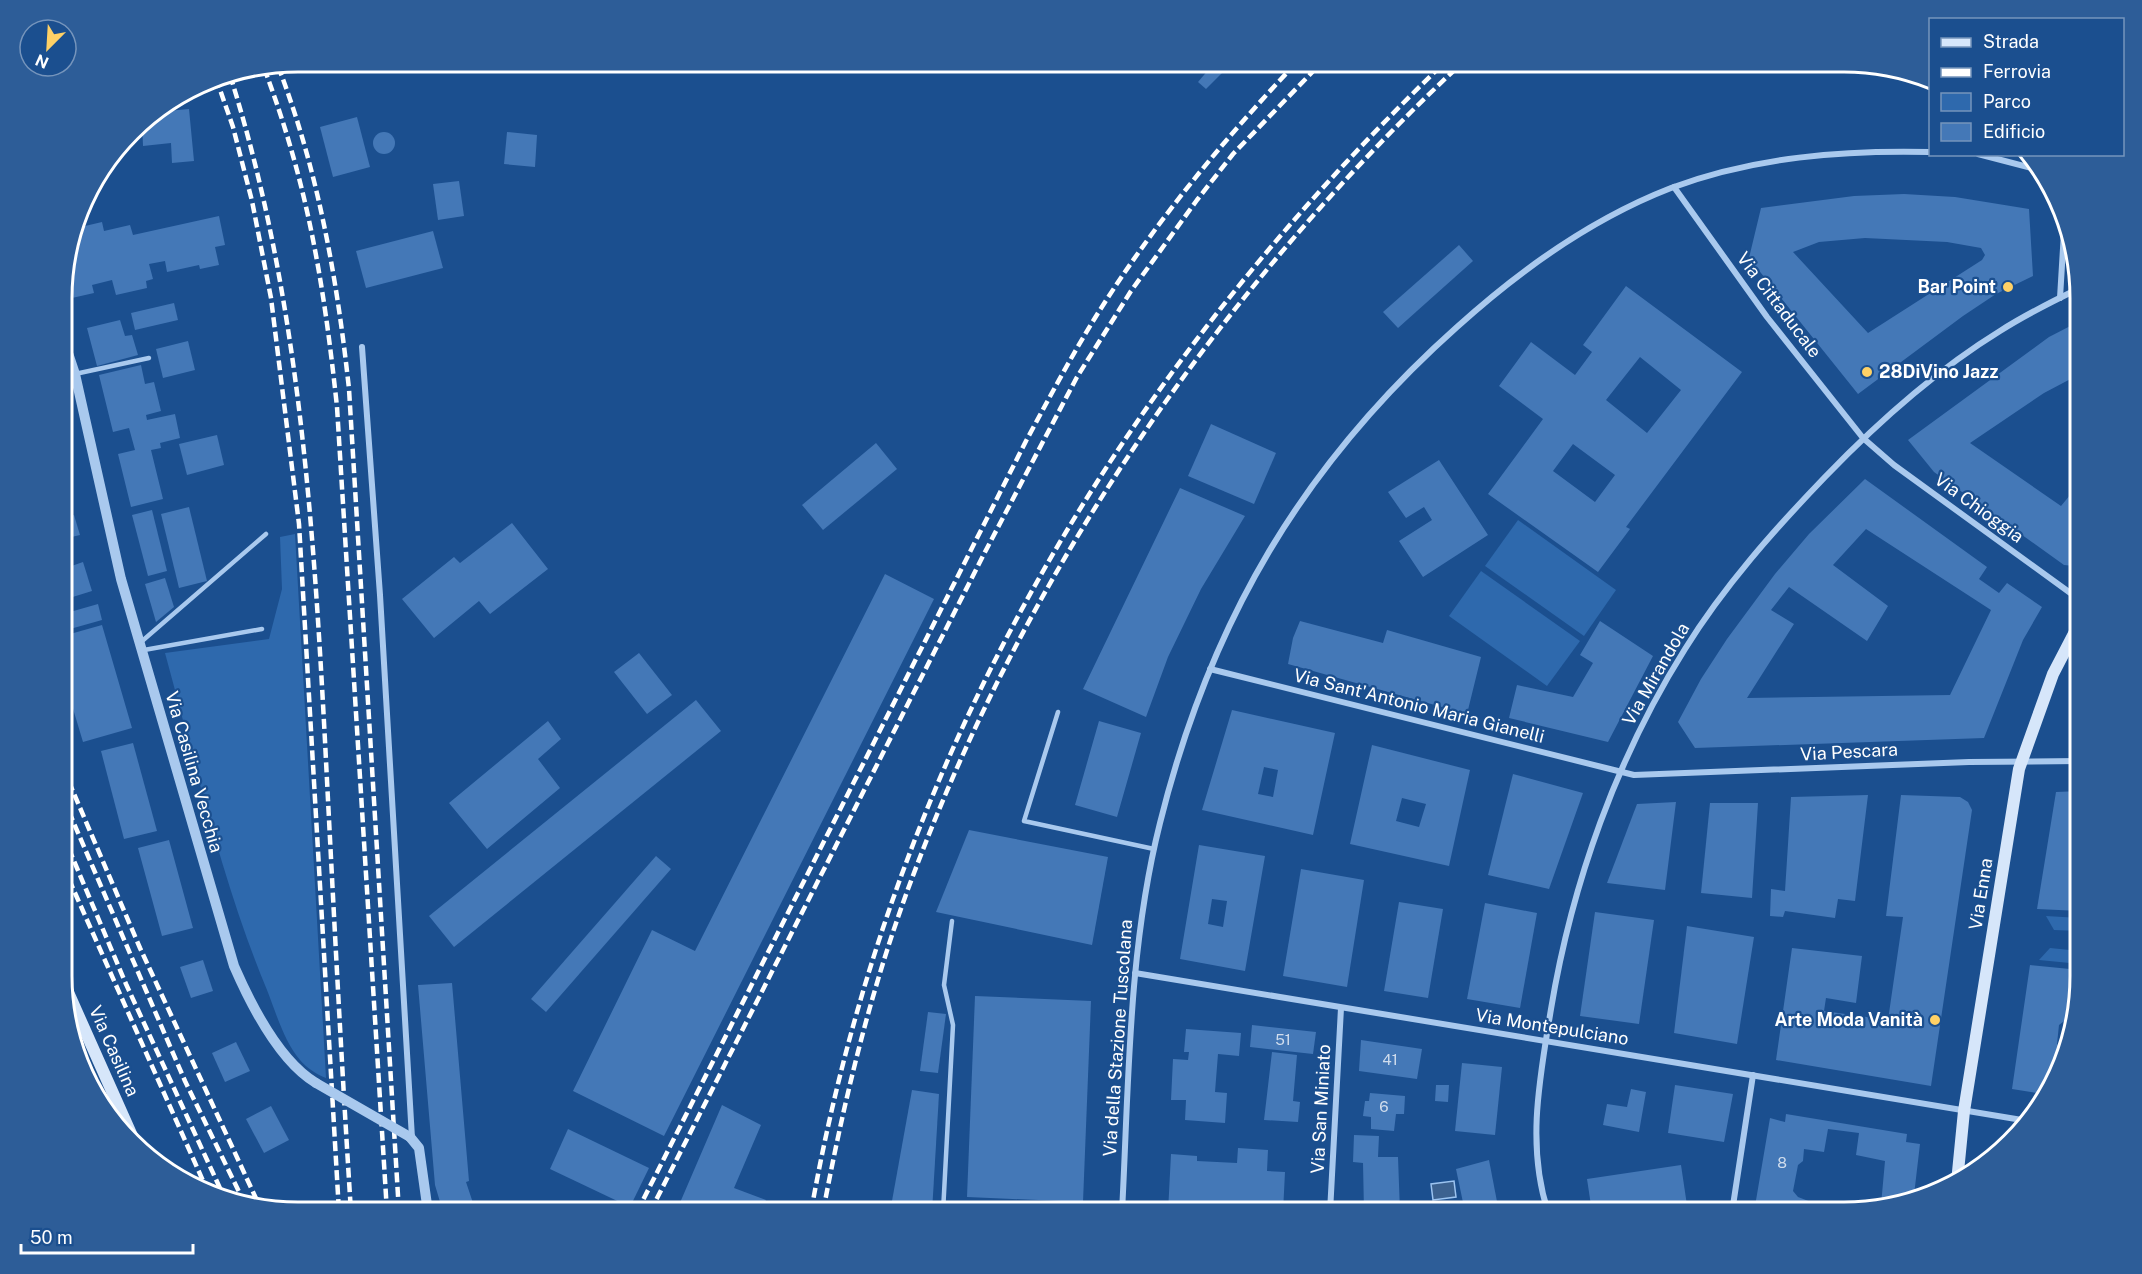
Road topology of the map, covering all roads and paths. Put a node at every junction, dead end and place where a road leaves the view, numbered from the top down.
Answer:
1 (1929, 152) edge
2 (1987, 156) edge
3 (2027, 165) edge
4 (1674, 187) junction
5 (2063, 244) edge
6 (2070, 293) edge
7 (2060, 298) junction
8 (362, 347) dead end
9 (149, 358) dead end
10 (72, 365) edge
11 (75, 374) junction
12 (1863, 438) junction
13 (266, 534) dead end
14 (2070, 593) edge
15 (262, 629) dead end
16 (2070, 641) edge
17 (140, 646) junction
18 (1210, 669) junction
19 (1058, 712) dead end
20 (2021, 760) junction
21 (2070, 761) edge
22 (1620, 772) junction
23 (1154, 849) junction
24 (952, 921) dead end
25 (1135, 973) junction
26 (74, 1006) edge
27 (1341, 1008) junction
28 (1545, 1040) junction
29 (1753, 1075) junction
30 (1964, 1111) junction
31 (2018, 1120) edge
32 (126, 1123) edge
33 (411, 1138) junction
34 (1959, 1171) edge
35 (427, 1202) edge
36 (944, 1202) edge
37 (1123, 1202) edge
38 (1331, 1202) edge
39 (1546, 1202) edge
40 (1734, 1202) edge

1 - 4 street, Via della Stazione Tuscolana
2 - 3 street
4 - 12 street, Via Cittaducale
4 - 18 street, Via della Stazione Tuscolana
5 - 7 street
6 - 7 street, Via Mirandola
7 - 12 street, Via Mirandola
8 - 33 street
9 - 11 lane
10 - 11 street, Via Casilina Vecchia
11 - 17 street, Via Casilina Vecchia
12 - 14 street, Via Chioggia
12 - 22 street, Via Mirandola
13 - 17 lane
15 - 17 lane
16 - 20 main road, Via Enna
17 - 33 street, Via Casilina Vecchia, bridge
18 - 22 street, Via Sant'Antonio Maria Gianelli
18 - 23 street, Via della Stazione Tuscolana
19 - 23 lane
20 - 21 street, Via Pescara
20 - 22 street, Via Pescara
20 - 30 main road, Via Enna
22 - 28 street, Via Mirandola
23 - 25 street, Via della Stazione Tuscolana
24 - 36 lane
25 - 27 street, Via Montepulciano
25 - 37 street, Via della Stazione Tuscolana
26 - 32 main road, Via Casilina
27 - 28 street, Via Montepulciano
27 - 38 street, Via San Miniato
28 - 29 street, Via Montepulciano
28 - 39 street, Via Mirandola
29 - 30 street, Via Montepulciano
29 - 40 street
30 - 31 street, Via Montepulciano
30 - 34 main road, Via Enna
33 - 35 street

